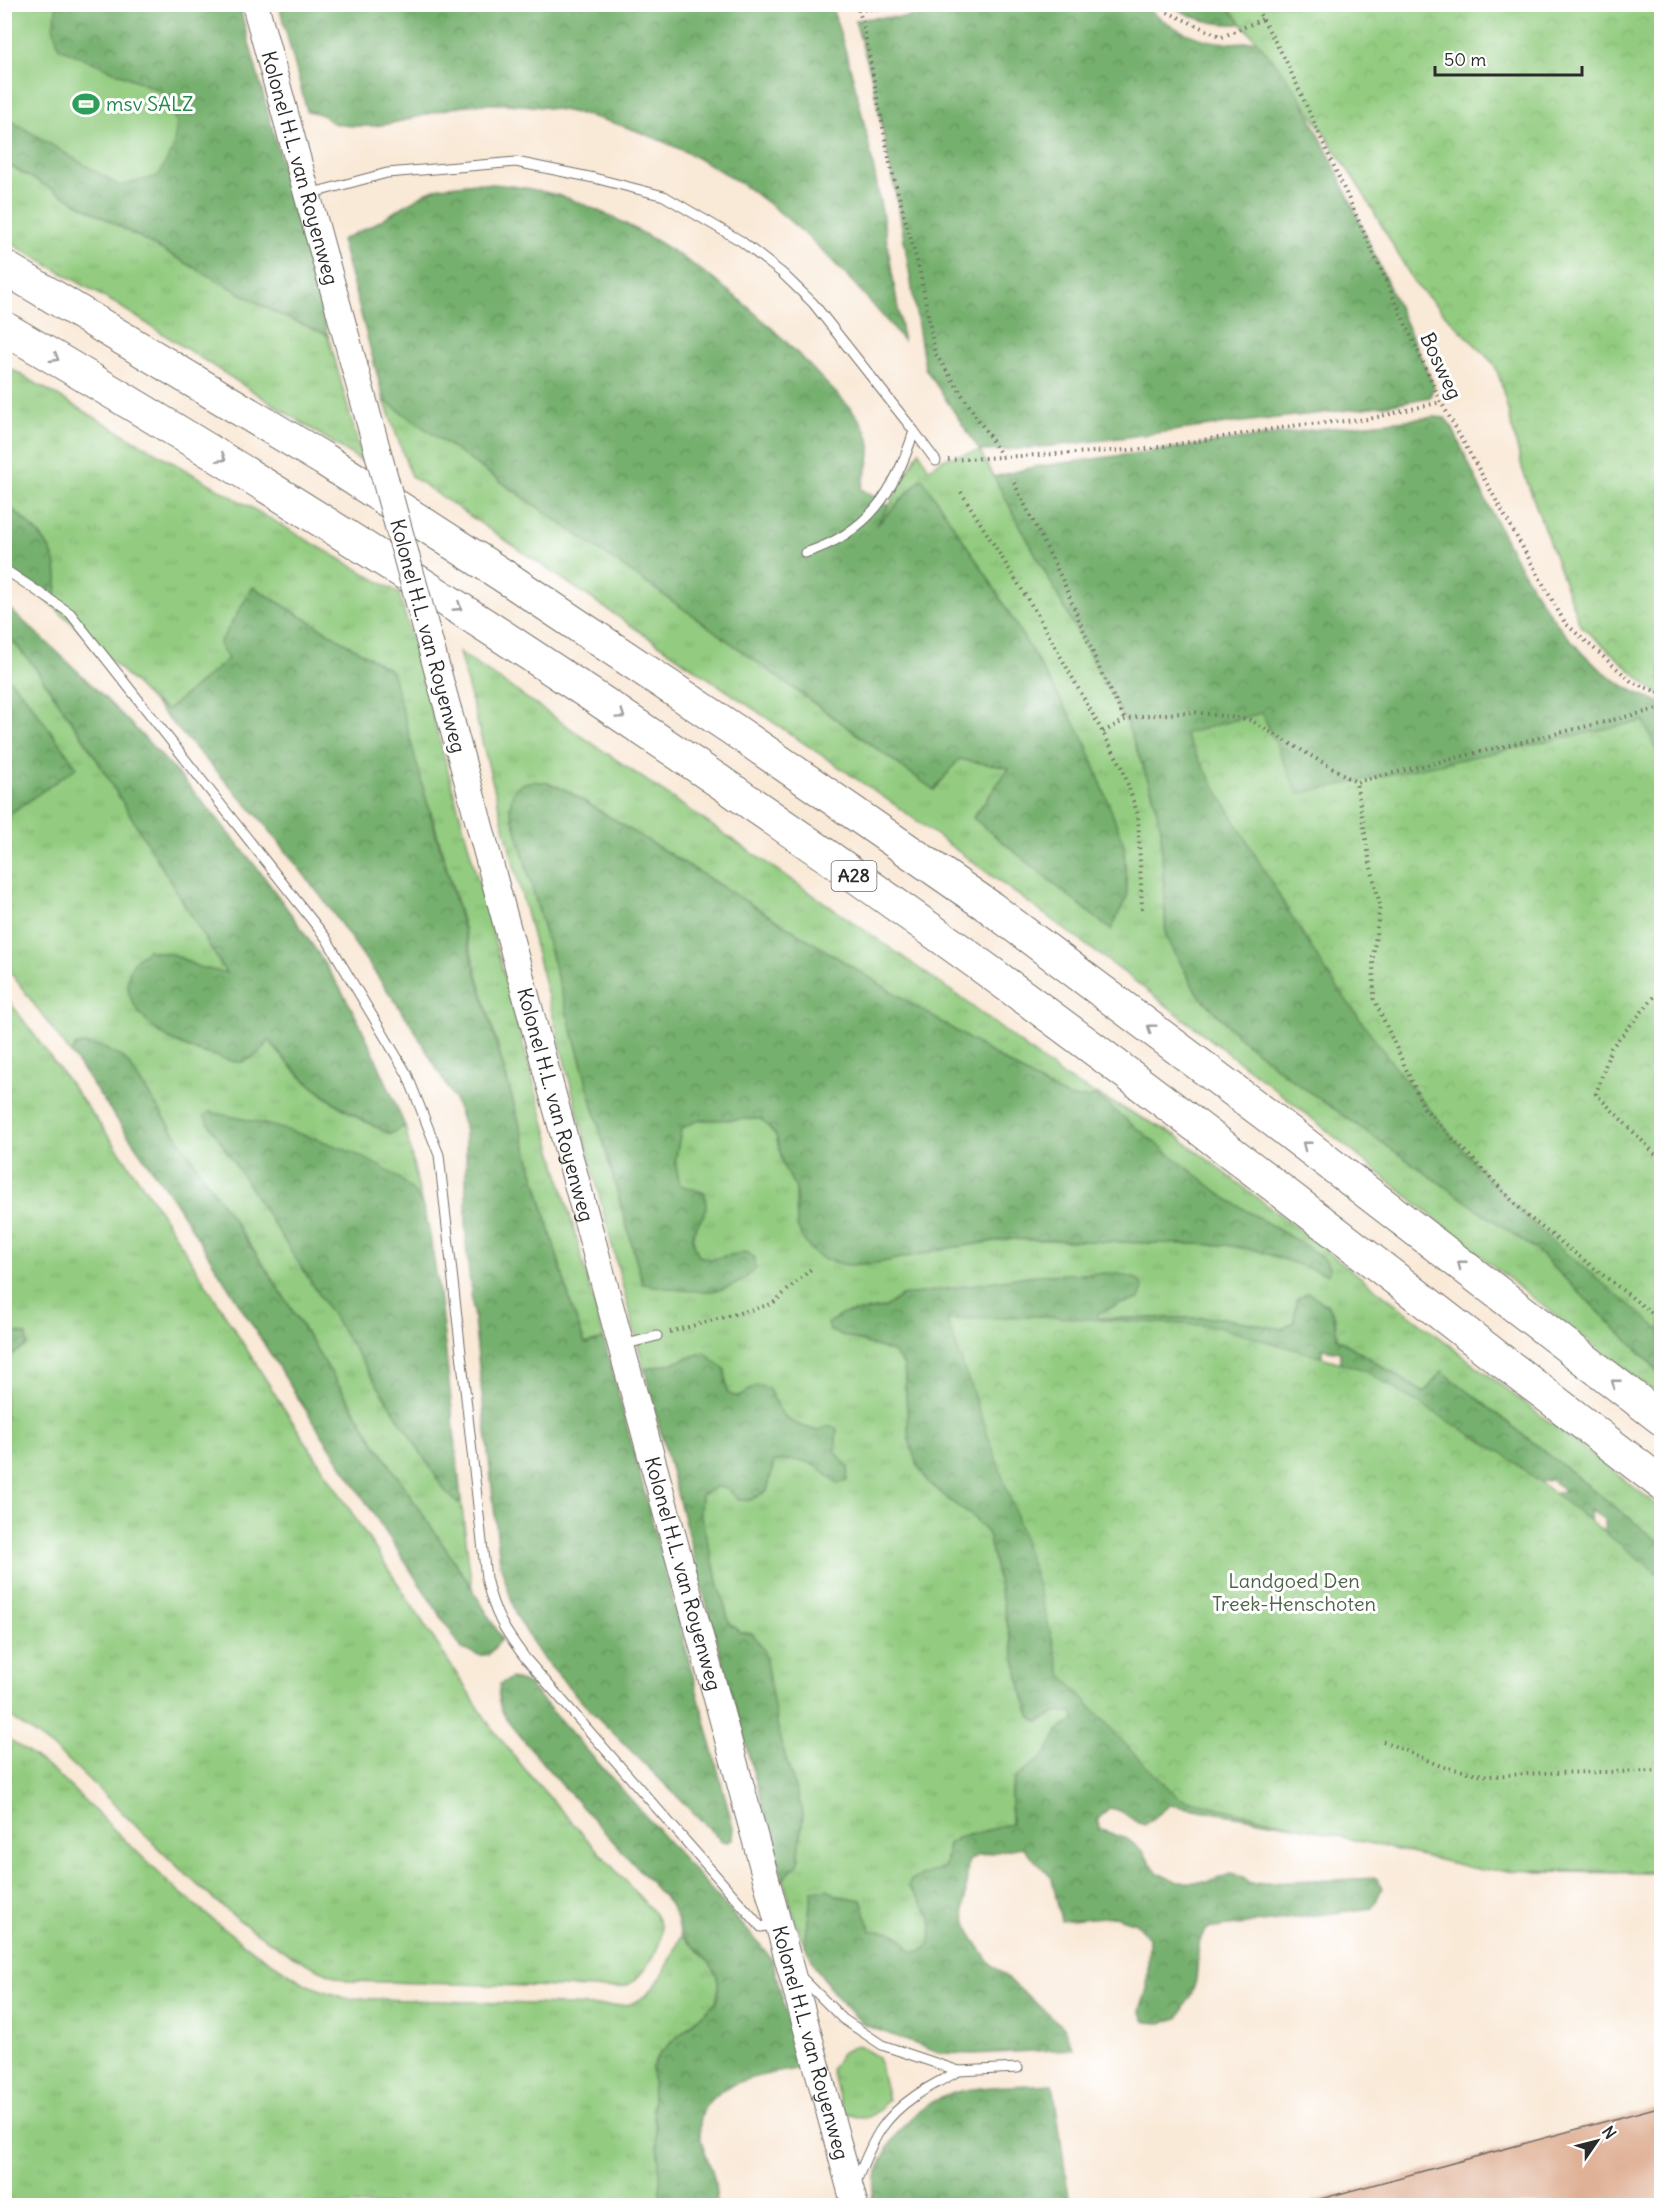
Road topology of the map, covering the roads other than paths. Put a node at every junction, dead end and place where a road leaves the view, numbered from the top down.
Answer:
1 (255, 4) edge
2 (307, 195) junction
3 (4, 267) edge
4 (4, 328) edge
5 (914, 431) junction
6 (936, 461) road end
7 (805, 553) dead end
8 (4, 569) edge
9 (657, 1336) road end
10 (621, 1345) junction
11 (1662, 1419) edge
12 (1662, 1484) edge
13 (778, 1923) junction
14 (790, 1965) junction
15 (1018, 2068) dead end
16 (959, 2071) junction
17 (853, 2198) edge

1 - 2 street, Kolonel H.L. van Royenweg
2 - 5 lane
2 - 10 street, Kolonel H.L. van Royenweg, bridge
11 -> 3 highway, A28
4 -> 12 highway, A28
5 - 6 lane
5 - 7 lane
8 - 13 lane
9 - 10 lane
10 - 13 street, Kolonel H.L. van Royenweg
13 - 14 street, Kolonel H.L. van Royenweg
14 - 16 lane
14 - 17 street, Kolonel H.L. van Royenweg
15 - 16 lane
16 - 17 lane

